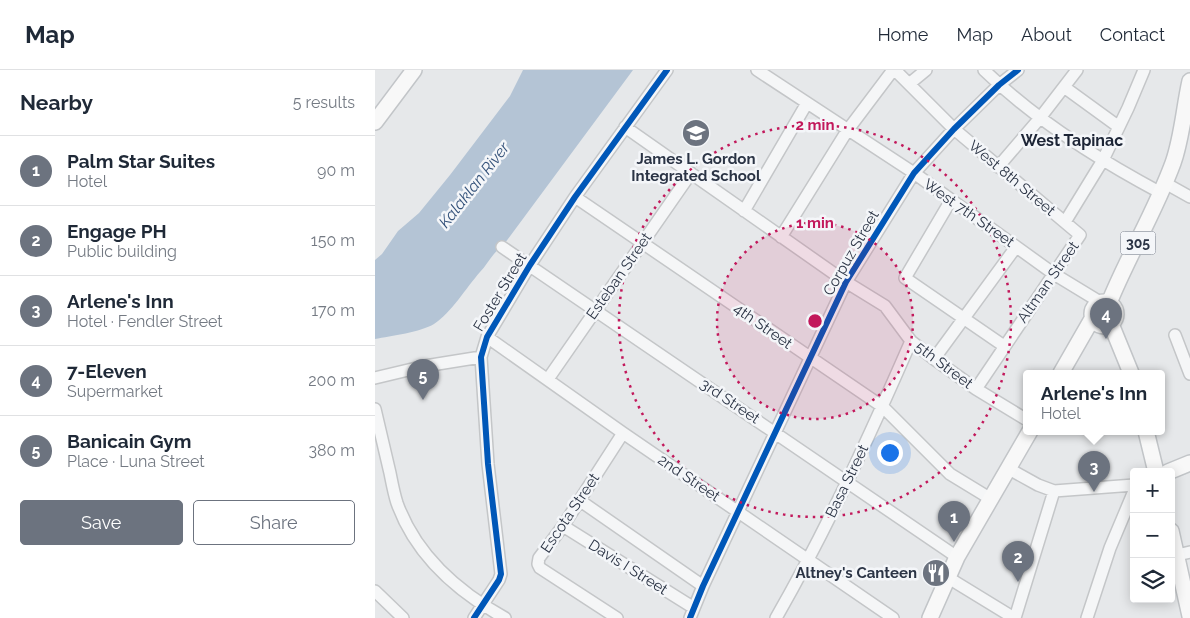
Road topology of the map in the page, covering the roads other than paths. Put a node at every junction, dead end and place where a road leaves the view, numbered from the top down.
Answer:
1 (414, 70) edge
2 (667, 70) edge
3 (894, 70) edge
4 (926, 70) edge
5 (984, 70) edge
6 (1018, 70) edge
7 (1077, 70) edge
8 (1143, 70) edge
9 (762, 71) edge
10 (1190, 81) edge
11 (909, 84) junction
12 (999, 85) junction
13 (1064, 87) junction
14 (807, 104) junction
15 (1041, 118) junction
16 (375, 122) edge
17 (625, 127) junction
18 (1119, 127) junction
19 (954, 129) junction
20 (847, 131) junction
21 (1103, 160) junction
22 (998, 167) junction
23 (691, 173) junction
24 (914, 173) junction
25 (1163, 188) junction
26 (575, 197) junction
27 (1190, 197) edge
28 (951, 200) junction
29 (744, 210) junction
30 (1065, 222) junction
31 (781, 237) junction
32 (643, 243) junction
33 (502, 247) dead end
34 (1017, 247) junction
35 (530, 265) junction
36 (1054, 274) junction
37 (846, 282) junction
38 (1104, 303) junction
39 (594, 310) junction
40 (965, 319) junction
41 (1092, 319) junction
42 (1111, 324) junction
43 (1175, 335) dead end
44 (487, 337) junction
45 (911, 341) junction
46 (1005, 346) junction
47 (481, 357) junction
48 (809, 358) junction
49 (934, 359) junction
50 (1063, 370) edge
51 (1130, 370) edge
52 (1190, 371) edge
53 (375, 378) edge
54 (548, 379) junction
55 (976, 389) junction
56 (883, 407) junction
57 (375, 409) edge
58 (1023, 418) edge
59 (775, 432) junction
60 (623, 433) junction
61 (1028, 435) edge
62 (1147, 435) edge
63 (1190, 463) edge
64 (1155, 468) edge
65 (1009, 469) junction
66 (1175, 469) edge
67 (847, 481) junction
68 (1130, 485) edge
69 (1054, 491) junction
70 (991, 499) junction
71 (579, 500) junction
72 (1130, 500) edge
73 (739, 512) junction
74 (563, 526) junction
75 (1175, 538) edge
76 (1184, 554) edge
77 (957, 556) junction
78 (808, 561) junction
79 (947, 577) junction
80 (703, 586) junction
81 (375, 591) edge
82 (482, 605) junction
83 (692, 613) edge
84 (1190, 616) edge
85 (403, 618) edge
86 (474, 618) edge
87 (505, 618) edge
88 (617, 618) edge
89 (775, 618) edge
90 (893, 618) edge
91 (930, 618) edge
92 (1014, 618) edge
93 (1087, 618) edge

1 - 16 main road
2 - 17 street, Foster Street
3 - 11 street, West 8th Street
3 - 20 street
4 - 11 street
5 - 12 street
6 - 12 street, Corpuz Street
7 - 13 street
8 - 18 street, Altman Street
9 - 14 street, West 7th Street
10 - 25 main road, 305
11 - 19 street, West 8th Street
12 - 15 street
12 - 19 street, Corpuz Street
13 - 15 street
13 - 18 street
14 - 20 street, West 7th Street
14 - 29 street
15 - 21 street
15 - 22 street
17 - 23 street, 5th Street
17 - 26 street, Foster Street
18 - 21 street, Altman Street
19 - 22 street, West 8th Street
19 - 24 street, Corpuz Street
20 - 24 street, West 7th Street
20 - 31 street
21 - 25 street
21 - 30 street, Altman Street
22 - 30 street, West 8th Street
23 - 29 street, 5th Street
23 - 32 street, Esteban Street
24 - 28 street, West 7th Street
24 - 37 street, Corpuz Street
25 - 27 street
25 - 38 main road, 305
26 - 32 street, 4th Street
26 - 35 street, Foster Street
28 - 34 street, West 7th Street
28 - 40 street
29 - 31 street, 5th Street
30 - 36 street, Altman Street
31 - 37 street, 5th Street
32 - 39 street, Esteban Street
32 - 48 street, 4th Street
33 - 35 street, 3rd Street
34 - 36 street, West 7th Street
34 - 40 street
35 - 39 street, 3rd Street
35 - 44 street, Foster Street
36 - 38 street, West 7th Street
36 - 46 street, Altman Street
37 - 45 street, 5th Street
37 - 48 street, Corpuz Street
38 - 41 main road, 305
38 - 42 main road
39 - 54 street, Esteban Street
39 - 59 street, 3rd Street
40 - 46 street
40 - 49 street
41 - 42 main road
41 - 50 main road
42 - 51 main road
43 - 52 street
44 - 47 street, Foster Street
44 - 54 street, 2nd Street
45 - 49 street, 5th Street
45 - 56 street, Basa Street
46 - 55 street, Altman Street
47 - 53 street
47 - 82 street, Foster Street
48 - 56 street, 4th Street
48 - 59 street, Corpuz Street
49 - 55 street, 5th Street
54 - 60 street, 2nd Street
55 - 58 street, 5th Street
56 - 67 street, Basa Street
56 - 70 street, 4th Street
57 - 82 street
59 - 67 street, 3rd Street
59 - 73 street, Corpuz Street
60 - 71 street, Escota Street
60 - 73 street, 2nd Street
61 - 65 main road
62 - 64 main road
63 - 66 main road
65 - 69 street
65 - 70 main road
67 - 77 street, 3rd Street
67 - 78 street, Basa Street
68 - 69 street
69 - 92 street
70 - 77 main road
71 - 74 street, Escota Street
71 - 80 street
72 - 93 street
73 - 78 street, 2nd Street
73 - 80 street, Corpuz Street
74 - 83 street, Davis I Street
74 - 88 street, Escota Street
75 - 76 main road
76 - 84 main road
77 - 79 main road
78 - 89 street, Basa Street
78 - 90 street, 2nd Street
79 - 91 main road
79 - 92 street
80 - 83 street, Corpuz Street
81 - 85 street
82 - 86 street, Foster Street
82 - 87 street

